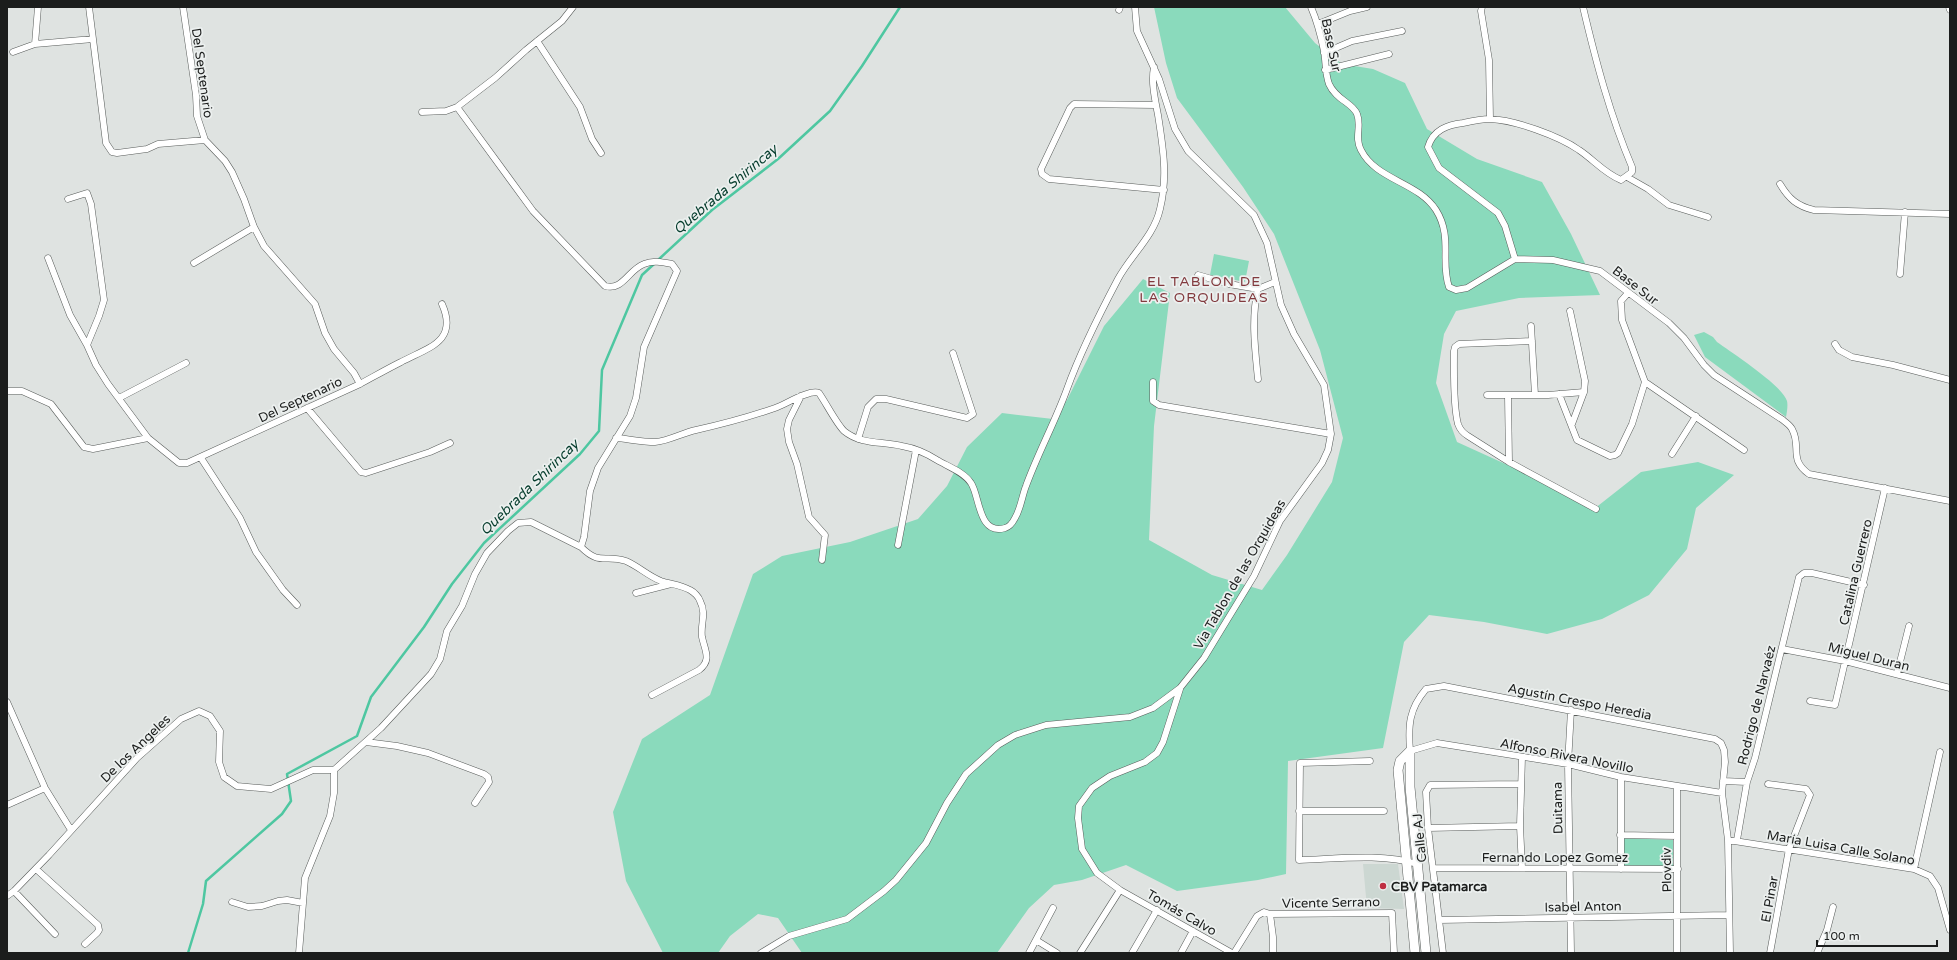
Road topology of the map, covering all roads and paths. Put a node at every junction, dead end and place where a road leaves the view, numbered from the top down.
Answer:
1 (38, 7) edge
2 (89, 7) edge
3 (183, 7) edge
4 (573, 7) edge
5 (1135, 7) edge
6 (1311, 7) edge
7 (1367, 7) edge
8 (1482, 7) edge
9 (1583, 7) edge
10 (1318, 24) junction
11 (1402, 31) dead end
12 (93, 39) junction
13 (537, 41) junction
14 (35, 44) junction
15 (13, 52) dead end
16 (1324, 53) junction
17 (1389, 54) dead end
18 (1154, 67) junction
19 (1325, 70) junction
20 (1156, 105) junction
21 (457, 107) junction
22 (422, 112) dead end
23 (1490, 119) junction
24 (205, 140) junction
25 (602, 153) dead end
26 (1627, 178) junction
27 (1780, 184) dead end
28 (1164, 190) junction
29 (68, 199) dead end
30 (1905, 212) junction
31 (1950, 214) edge
32 (1708, 217) dead end
33 (254, 227) junction
34 (48, 258) dead end
35 (1515, 259) junction
36 (194, 263) dead end
37 (1900, 274) dead end
38 (1198, 275) dead end
39 (1275, 282) junction
40 (1258, 289) junction
41 (1628, 293) junction
42 (442, 304) dead end
43 (1570, 311) dead end
44 (1531, 326) dead end
45 (1532, 341) junction
46 (1835, 344) dead end
47 (87, 345) junction
48 (953, 353) dead end
49 (186, 363) dead end
50 (1258, 379) dead end
51 (1950, 380) edge
52 (1153, 382) dead end
53 (1645, 382) junction
54 (360, 384) junction
55 (7, 391) edge
56 (1584, 392) junction
57 (1559, 394) junction
58 (1535, 395) junction
59 (801, 396) junction
60 (1487, 396) dead end
61 (1508, 396) junction
62 (119, 398) junction
63 (307, 408) junction
64 (1696, 416) junction
65 (1572, 424) junction
66 (1332, 434) junction
67 (148, 438) junction
68 (616, 438) junction
69 (858, 439) junction
70 (450, 443) dead end
71 (916, 450) junction
72 (1744, 450) dead end
73 (1672, 454) dead end
74 (201, 458) junction
75 (1509, 462) junction
76 (1885, 488) junction
77 (1950, 501) edge
78 (1596, 509) dead end
79 (898, 545) dead end
80 (581, 547) junction
81 (822, 560) dead end
82 (671, 584) junction
83 (1864, 585) junction
84 (636, 593) dead end
85 (297, 605) dead end
86 (1909, 626) dead end
87 (1782, 649) junction
88 (1845, 661) junction
89 (1897, 674) junction
90 (1180, 688) junction
91 (1950, 688) edge
92 (652, 695) dead end
93 (1810, 701) dead end
94 (7, 702) edge
95 (1570, 710) junction
96 (366, 742) junction
97 (1410, 752) junction
98 (1940, 752) dead end
99 (1522, 757) junction
100 (1370, 761) dead end
101 (1568, 764) junction
102 (334, 770) junction
103 (1621, 777) junction
104 (1723, 781) junction
105 (1747, 782) junction
106 (1521, 784) junction
107 (1768, 784) dead end
108 (1677, 786) junction
109 (45, 788) junction
110 (1722, 793) junction
111 (474, 803) dead end
112 (7, 805) edge
113 (1299, 811) junction
114 (1384, 812) dead end
115 (1520, 826) junction
116 (1428, 828) junction
117 (71, 830) junction
118 (1620, 835) junction
119 (1677, 836) junction
120 (1728, 840) junction
121 (1737, 840) junction
122 (1789, 849) junction
123 (1406, 861) junction
124 (1418, 864) junction
125 (1433, 868) junction
126 (1522, 868) junction
127 (1678, 868) junction
128 (36, 869) junction
129 (1569, 869) junction
130 (1621, 869) junction
131 (1914, 869) junction
132 (1120, 890) junction
133 (14, 891) junction
134 (7, 896) edge
135 (232, 902) dead end
136 (303, 902) junction
137 (1833, 907) dead end
138 (1053, 908) dead end
139 (1157, 910) junction
140 (1270, 914) junction
141 (1677, 915) junction
142 (1728, 915) junction
143 (1570, 917) junction
144 (1439, 920) junction
145 (1950, 930) edge
146 (1193, 931) junction
147 (55, 934) dead end
148 (1036, 940) junction
149 (85, 944) dead end
150 (299, 953) edge
151 (761, 953) edge
152 (1029, 953) edge
153 (1057, 953) edge
154 (1080, 953) edge
155 (1132, 953) edge
156 (1181, 953) edge
157 (1233, 953) edge
158 (1273, 953) edge
159 (1394, 953) edge
160 (1415, 953) edge
161 (1426, 953) edge
162 (1443, 953) edge
163 (1571, 953) edge
164 (1677, 953) edge
165 (1730, 953) edge
166 (1770, 953) edge
167 (1817, 953) edge

1 - 14 street
2 - 12 street
3 - 24 street, Del Septenario
4 - 13 street
5 - 18 street, Via Tablon de las Orquideas
6 - 10 street, Base Sur
7 - 10 street
8 - 23 street
9 - 26 street
10 - 16 street, Base Sur
11 - 16 street
12 - 14 street
12 - 24 street
13 - 21 street
13 - 25 street
14 - 15 street
16 - 19 street, Base Sur
17 - 19 street
18 - 20 street
18 - 39 street, Via Tablon de las Orquideas
19 - 35 street, Base Sur
20 - 28 street
20 - 28 street
21 - 22 street
21 - 68 street
23 - 26 street
23 - 35 street
24 - 33 street, Del Septenario
26 - 32 street
27 - 30 street
28 - 71 street
29 - 47 street
30 - 31 street
30 - 37 street
33 - 36 street
33 - 54 street, Del Septenario
34 - 47 street
35 - 41 street, Base Sur
38 - 40 street
39 - 40 street
39 - 66 street, Via Tablon de las Orquideas
40 - 50 street
41 - 53 street
41 - 76 street, Base Sur
42 - 54 street
43 - 56 street
44 - 45 street
45 - 58 street
45 - 75 street
46 - 51 street
47 - 62 street
48 - 69 street
49 - 62 street
52 - 66 street
53 - 64 street
53 - 65 street
54 - 63 street, Del Septenario
55 - 67 street
56 - 57 street
56 - 65 street
57 - 58 street
57 - 65 street
58 - 61 street
59 - 68 street
59 - 69 street
59 - 81 street
60 - 61 street
61 - 75 street
62 - 67 street
63 - 70 street
63 - 74 street, Del Septenario
64 - 72 street
64 - 73 street
66 - 90 street, Via Tablon de las Orquideas
67 - 74 street, Del Septenario
68 - 80 street
69 - 71 street
71 - 79 street
74 - 85 street
75 - 78 street
76 - 77 street, Base Sur
76 - 83 street, Catalina Guerrero
80 - 82 street
80 - 96 street
82 - 84 street
82 - 92 street
83 - 87 street, Rodrigo de Narvaéz
83 - 88 street, Catalina Guerrero
86 - 89 street
87 - 88 street, Miguel Duran
87 - 105 street, Rodrigo de Narvaéz
88 - 89 street, Miguel Duran
88 - 93 street, Catalina Guerrero
89 - 91 street, Miguel Duran
90 - 132 street, Tomás Calvo
90 - 151 street, Via Tablon de las Orquideas
94 - 109 street
95 - 97 street, Agustín Crespo Heredia
95 - 101 street, Duitama
95 - 104 street, Agustín Crespo Heredia
96 - 102 street
96 - 111 street
97 - 99 street, Alfonso Rivera Novillo
97 - 123 street
97 - 124 street
98 - 131 street
99 - 101 street, Alfonso Rivera Novillo
99 - 106 street
100 - 113 street
101 - 103 street, Alfonso Rivera Novillo
101 - 129 street, Duitama
102 - 117 street, De los Angeles
102 - 136 street
103 - 108 street, Alfonso Rivera Novillo
103 - 118 street
104 - 105 street
104 - 110 street
105 - 121 street, Rodrigo de Narvaéz
106 - 115 street
106 - 116 street, Calle AJ
107 - 122 street, El Pinar
108 - 110 street, Alfonso Rivera Novillo
108 - 119 street, Plovdiv
109 - 112 street
109 - 117 street
110 - 120 street
113 - 114 street
113 - 123 street
115 - 116 street
115 - 126 street
116 - 125 street, Calle AJ
117 - 128 street, De los Angeles
118 - 119 street
118 - 130 street
119 - 127 street, Plovdiv
120 - 121 street, María Luisa Calle Solano
120 - 142 street
121 - 122 street, María Luisa Calle Solano
122 - 131 street, María Luisa Calle Solano
122 - 166 street, El Pinar
123 - 124 street
123 - 160 street
124 - 161 street
125 - 126 street, Fernando Lopez Gomez
125 - 144 street, Calle AJ
126 - 129 street, Fernando Lopez Gomez
127 - 130 street, Fernando Lopez Gomez
127 - 141 street, Plovdiv
128 - 133 street, De los Angeles
128 - 149 street
129 - 130 street, Fernando Lopez Gomez
129 - 143 street, Duitama
131 - 145 street, María Luisa Calle Solano
132 - 139 street, Tomás Calvo
132 - 154 street
133 - 134 street, De los Angeles
133 - 147 street
135 - 136 street
136 - 150 street
137 - 167 street
138 - 148 street
139 - 146 street, Tomás Calvo
139 - 155 street
140 - 157 street
140 - 158 street
140 - 159 street, Vicente Serrano
141 - 142 street, Isabel Anton
141 - 143 street, Isabel Anton
141 - 164 street, Plovdiv
142 - 165 street
143 - 144 street, Isabel Anton
143 - 163 street, Duitama
144 - 162 street, Calle AJ
146 - 156 street
146 - 157 street, Tomás Calvo
148 - 152 street
148 - 153 street

